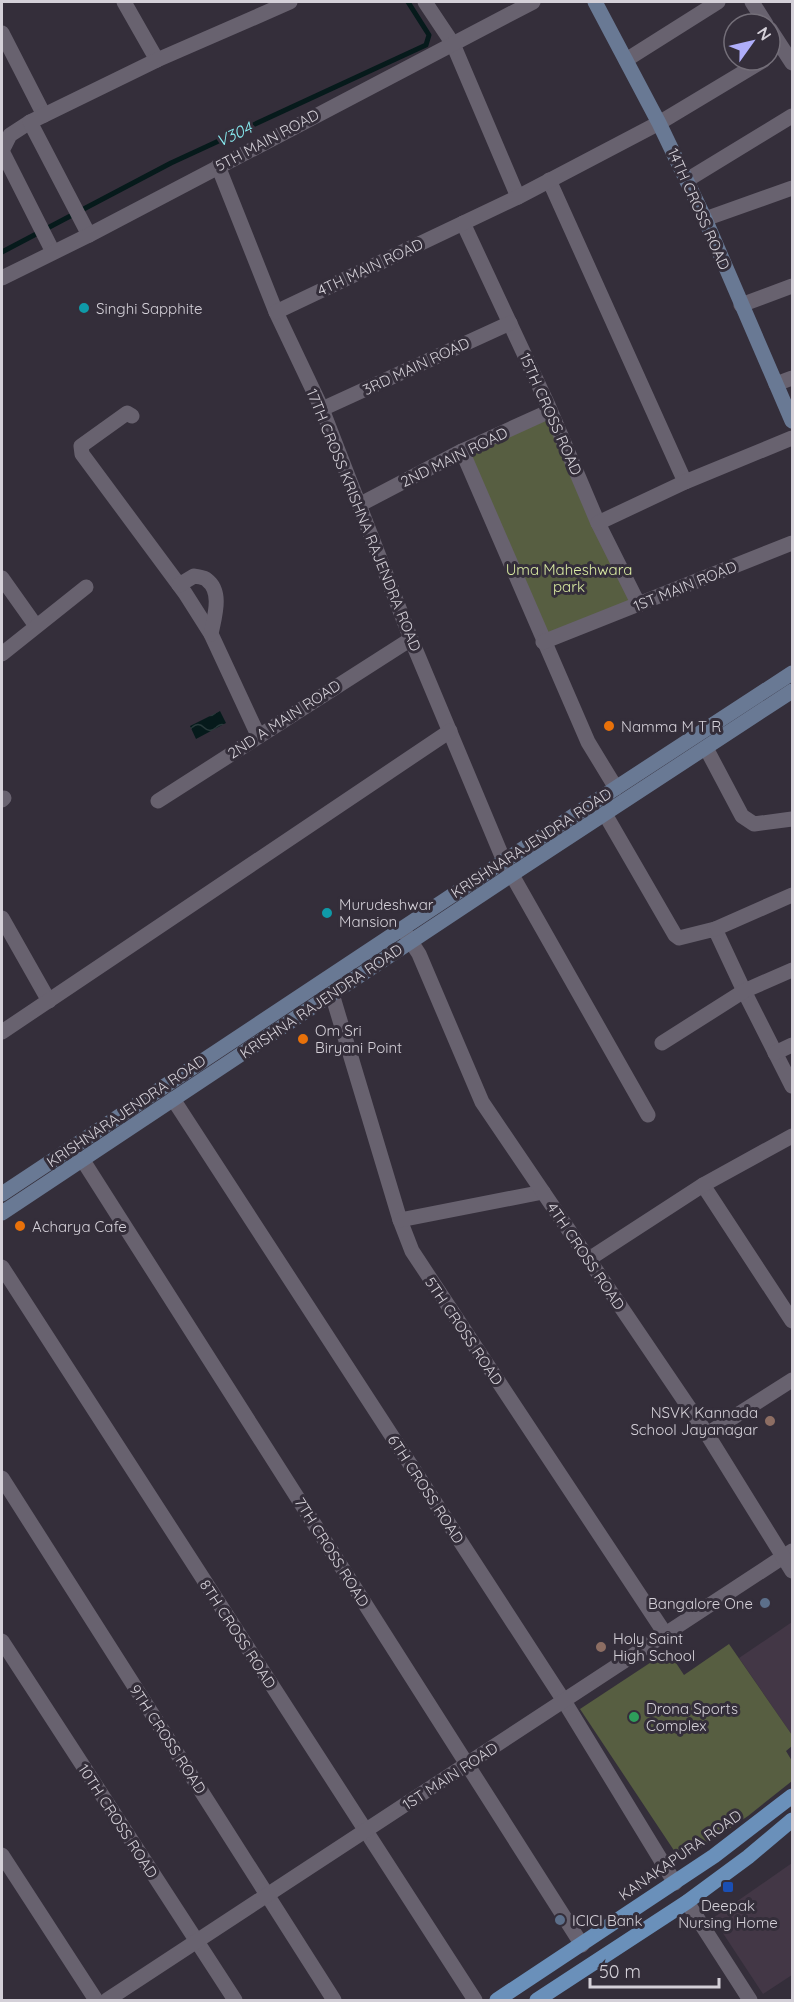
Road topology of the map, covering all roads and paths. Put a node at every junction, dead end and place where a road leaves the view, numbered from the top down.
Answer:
1 (124, 2) edge
2 (290, 2) edge
3 (426, 2) edge
4 (533, 2) edge
5 (596, 2) edge
6 (718, 2) edge
7 (264, 7) edge
8 (2, 33) edge
9 (453, 44) junction
10 (157, 60) junction
11 (626, 60) junction
12 (744, 72) edge
13 (44, 115) junction
14 (792, 116) edge
15 (30, 122) junction
16 (659, 123) junction
17 (218, 166) junction
18 (549, 180) junction
19 (687, 180) junction
20 (792, 188) edge
21 (518, 197) junction
22 (705, 219) junction
23 (464, 223) junction
24 (88, 235) junction
25 (53, 252) junction
26 (3, 274) edge
27 (792, 286) edge
28 (741, 305) junction
29 (276, 312) junction
30 (510, 323) junction
31 (792, 378) edge
32 (776, 384) junction
33 (322, 409) junction
34 (550, 411) junction
35 (132, 416) dead end
36 (792, 421) edge
37 (792, 438) edge
38 (462, 451) junction
39 (685, 482) junction
40 (359, 505) junction
41 (598, 523) junction
42 (792, 543) edge
43 (2, 578) edge
44 (179, 585) junction
45 (86, 587) dead end
46 (639, 604) junction
47 (36, 626) junction
48 (211, 634) junction
49 (411, 639) junction
50 (543, 642) junction
51 (2, 654) edge
52 (792, 673) edge
53 (792, 691) edge
54 (450, 731) junction
55 (258, 735) junction
56 (706, 748) junction
57 (616, 788) junction
58 (158, 801) dead end
59 (605, 814) junction
60 (792, 819) edge
61 (504, 861) junction
62 (511, 875) junction
63 (792, 895) edge
64 (2, 918) edge
65 (715, 929) junction
66 (407, 934) junction
67 (792, 970) edge
68 (744, 991) junction
69 (332, 994) junction
70 (49, 1001) junction
71 (2, 1032) edge
72 (662, 1043) dead end
73 (792, 1045) edge
74 (775, 1053) junction
75 (792, 1086) edge
76 (173, 1099) junction
77 (648, 1114) dead end
78 (792, 1136) edge
79 (82, 1159) junction
80 (703, 1185) junction
81 (543, 1192) junction
82 (2, 1194) edge
83 (2, 1213) edge
84 (400, 1220) junction
85 (589, 1259) junction
86 (2, 1267) edge
87 (792, 1321) edge
88 (792, 1380) edge
89 (707, 1434) junction
90 (2, 1478) edge
91 (788, 1554) edge
92 (792, 1571) edge
93 (666, 1635) junction
94 (2, 1641) edge
95 (564, 1701) junction
96 (467, 1764) junction
97 (792, 1796) edge
98 (792, 1820) edge
99 (365, 1831) junction
100 (2, 1855) edge
101 (675, 1883) junction
102 (267, 1895) junction
103 (687, 1902) junction
104 (197, 1942) junction
105 (582, 1945) junction
106 (96, 2001) edge
107 (107, 2001) edge
108 (235, 2001) edge
109 (334, 2001) edge
110 (475, 2001) edge
111 (496, 2001) edge
112 (537, 2001) edge
113 (750, 2001) edge

1 - 10 street
2 - 7 street
3 - 9 street
4 - 9 street, 5TH MAIN ROAD
5 - 11 main road, 14TH CROSS ROAD
6 - 11 street
7 - 10 street
8 - 13 street
9 - 17 street, 5TH MAIN ROAD
9 - 21 street
10 - 13 street
11 - 16 main road, 14TH CROSS ROAD
12 - 16 street, 4TH MAIN ROAD
13 - 15 street
14 - 19 street
15 - 24 street
15 - 25 street
16 - 18 street, 4TH MAIN ROAD
16 - 19 main road, 14TH CROSS ROAD
17 - 24 street, 5TH MAIN ROAD
17 - 29 street, 17TH CROSS KRISHNA RAJENDRA ROAD
18 - 21 street, 4TH MAIN ROAD
18 - 39 street
19 - 22 main road, 14TH CROSS ROAD
20 - 22 street
21 - 23 street, 4TH MAIN ROAD
22 - 28 main road, 14TH CROSS ROAD
23 - 29 street, 4TH MAIN ROAD
23 - 30 street, 15TH CROSS ROAD
24 - 25 street, 5TH MAIN ROAD
25 - 26 street, 5TH MAIN ROAD
27 - 28 street
28 - 32 main road, 14TH CROSS ROAD
29 - 33 street, 17TH CROSS KRISHNA RAJENDRA ROAD
30 - 33 street, 3RD MAIN ROAD
30 - 34 street, 15TH CROSS ROAD
31 - 32 street
32 - 36 main road, 14TH CROSS ROAD
33 - 40 street, 17TH CROSS KRISHNA RAJENDRA ROAD
34 - 38 street, 2ND MAIN ROAD
34 - 41 street, 15TH CROSS ROAD
35 - 44 street
37 - 39 street
38 - 40 street, 2ND MAIN ROAD
38 - 50 street
39 - 41 street
40 - 49 street, 17TH CROSS KRISHNA RAJENDRA ROAD
41 - 46 street, 15TH CROSS ROAD
42 - 46 street, 1ST MAIN ROAD
43 - 47 street
44 - 48 street
44 - 48 street
45 - 47 street
46 - 50 street, 1ST MAIN ROAD
47 - 51 street
48 - 55 street
49 - 54 street, 17TH CROSS KRISHNA RAJENDRA ROAD
49 - 55 street, 2ND A MAIN ROAD
50 - 57 street
52 - 57 main road, KRISHNARAJENDRA ROAD
53 - 56 main road, KRISHNA RAJENDRA ROAD
54 - 61 street, 17TH CROSS KRISHNA RAJENDRA ROAD
54 - 70 street
55 - 58 street, 2ND A MAIN ROAD
56 - 59 main road, KRISHNA RAJENDRA ROAD
56 - 60 street
57 - 61 main road, KRISHNARAJENDRA ROAD
59 - 62 main road, KRISHNA RAJENDRA ROAD
59 - 65 street
61 - 62 street, 17TH CROSS KRISHNA RAJENDRA ROAD
61 - 66 main road, KRISHNARAJENDRA ROAD
62 - 66 main road, KRISHNA RAJENDRA ROAD
62 - 77 street, 17TH CROSS KRISHNA RAJENDRA ROAD
63 - 65 street
64 - 70 street
65 - 68 street
66 - 69 main road, KRISHNA RAJENDRA ROAD
66 - 81 street, 4TH CROSS ROAD
66 - 82 main road, KRISHNARAJENDRA ROAD
67 - 68 street
68 - 72 street
68 - 74 street
69 - 76 main road, KRISHNA RAJENDRA ROAD
69 - 84 street, 5TH CROSS ROAD
70 - 71 street
73 - 74 street
74 - 75 street
76 - 79 main road, KRISHNA RAJENDRA ROAD
76 - 95 street, 6TH CROSS ROAD
78 - 80 street
79 - 83 main road, KRISHNA RAJENDRA ROAD
79 - 96 street, 7TH CROSS ROAD
80 - 85 street
80 - 87 street
81 - 84 street
81 - 85 street, 4TH CROSS ROAD
84 - 93 street, 5TH CROSS ROAD
85 - 89 street, 4TH CROSS ROAD
86 - 99 street, 8TH CROSS ROAD
88 - 89 street
89 - 91 street, 4TH CROSS ROAD
90 - 102 street, 9TH CROSS ROAD
91 - 92 street, 4TH CROSS ROAD
91 - 93 street, 1ST MAIN ROAD
93 - 95 street, 1ST MAIN ROAD
94 - 104 street, 10TH CROSS ROAD
95 - 96 street, 1ST MAIN ROAD
95 - 101 street, 6TH CROSS ROAD
96 - 99 street, 1ST MAIN ROAD
96 - 105 street, 7TH CROSS ROAD
97 - 101 main road, KANAKAPURA ROAD
98 - 103 main road
99 - 102 street, 1ST MAIN ROAD
99 - 110 street, 8TH CROSS ROAD
100 - 106 street
101 - 105 main road, KANAKAPURA ROAD
102 - 104 street, 1ST MAIN ROAD
102 - 109 street, 9TH CROSS ROAD
103 - 112 main road
103 - 113 street
104 - 107 street, 1ST MAIN ROAD
104 - 108 street, 10TH CROSS ROAD
105 - 111 main road, KANAKAPURA ROAD

